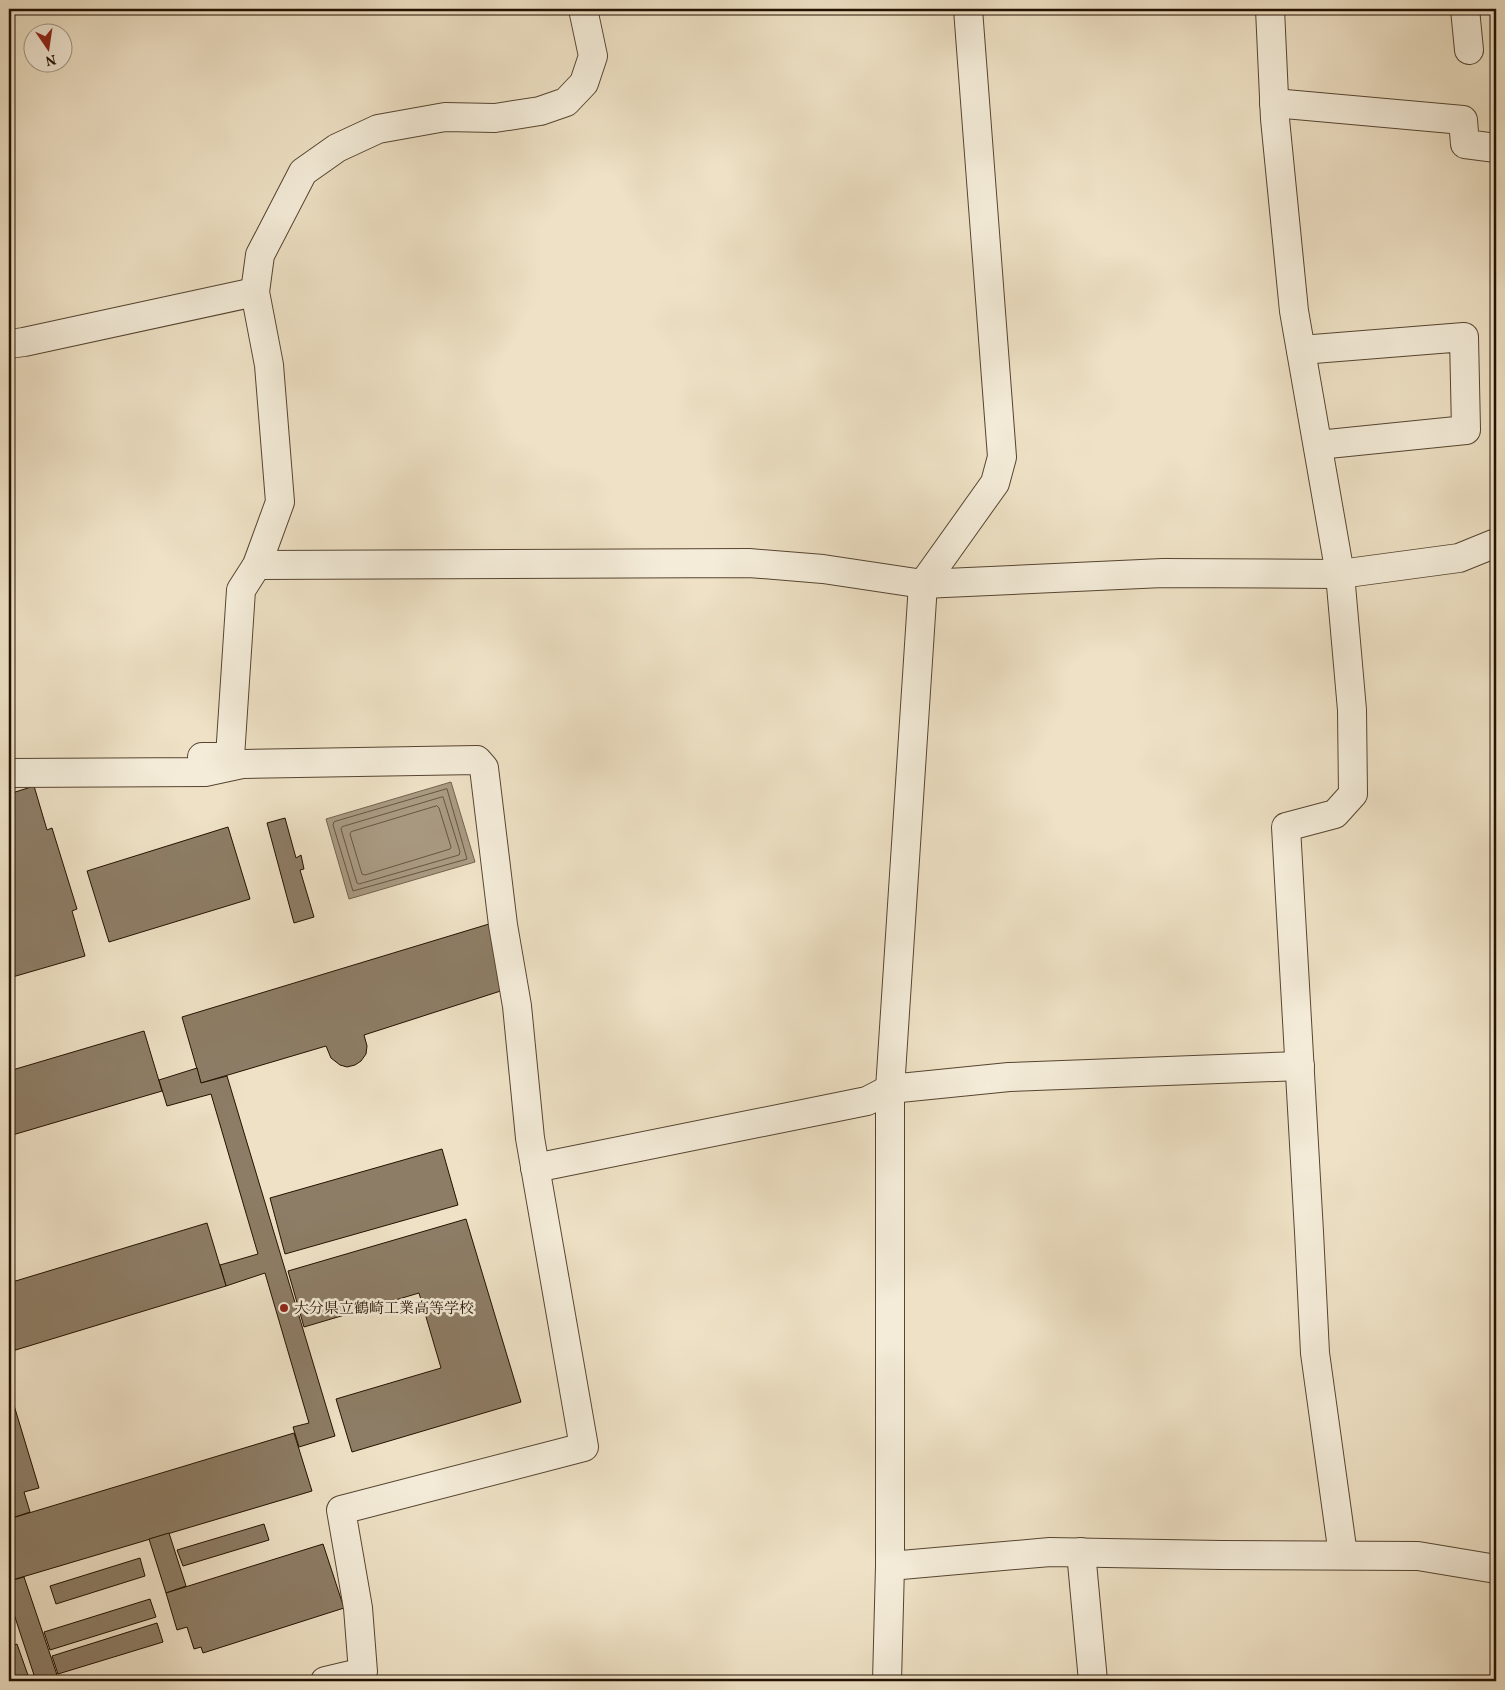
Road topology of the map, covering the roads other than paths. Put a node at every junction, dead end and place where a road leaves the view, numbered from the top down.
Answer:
1 (584, 9) edge
2 (968, 9) edge
3 (1270, 9) edge
4 (1465, 9) edge
5 (1469, 50) dead end
6 (1274, 103) junction
7 (1496, 148) edge
8 (255, 292) junction
9 (9, 344) edge
10 (1301, 350) junction
11 (1318, 445) junction
12 (1496, 543) edge
13 (257, 565) junction
14 (1340, 574) junction
15 (923, 584) junction
16 (9, 756) edge
17 (9, 773) edge
18 (1300, 1066) junction
19 (890, 1088) junction
20 (535, 1168) junction
21 (1081, 1552) junction
22 (1343, 1555) junction
23 (890, 1566) junction
24 (1496, 1569) edge
25 (325, 1681) edge
26 (887, 1681) edge
27 (1093, 1681) edge

1 - 8 street
2 - 15 street
3 - 6 street
4 - 5 street
6 - 7 street
6 - 10 street
8 - 9 street
8 - 13 street
10 - 11 street
10 - 11 street
11 - 14 street
12 - 14 street
13 - 15 street
13 - 16 street
14 - 15 street
14 - 18 street
15 - 19 street
17 - 20 street
18 - 19 street
18 - 22 street
19 - 20 street
19 - 23 street
20 - 25 street
21 - 22 street
21 - 23 street
21 - 27 street
22 - 24 street
23 - 26 street

